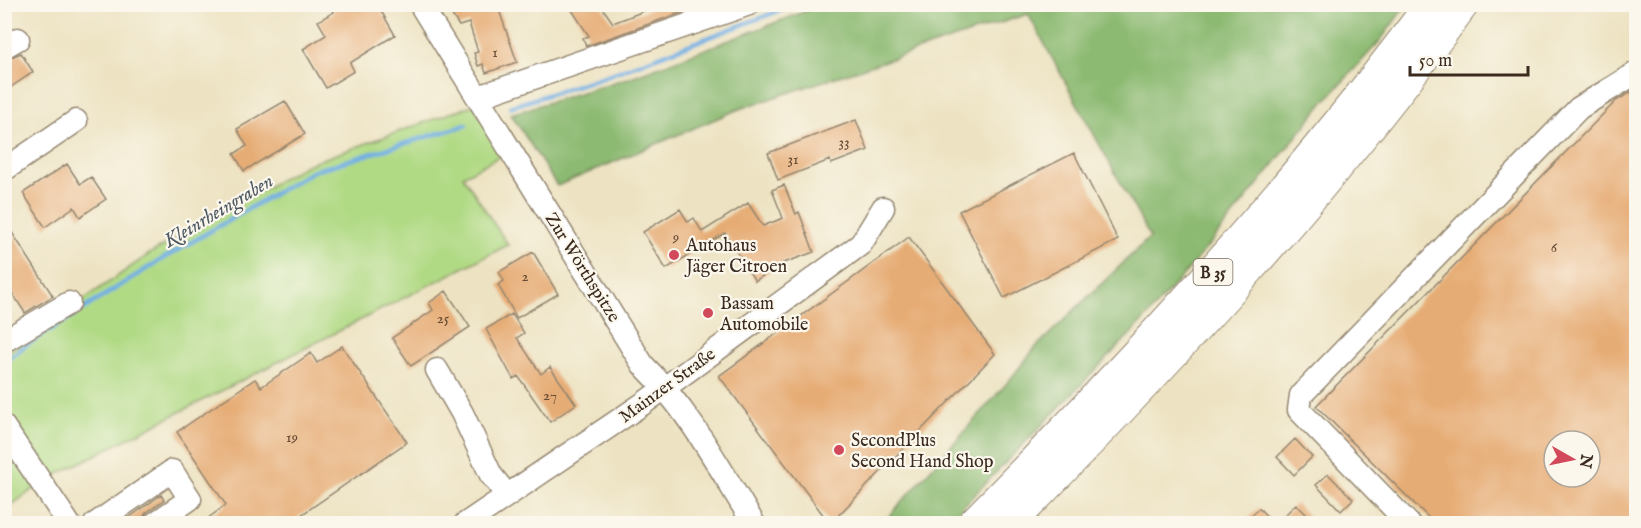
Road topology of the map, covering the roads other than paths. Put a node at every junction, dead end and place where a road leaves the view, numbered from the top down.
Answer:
1 (420, 4) edge
2 (749, 4) edge
3 (1432, 4) edge
4 (1462, 4) edge
5 (1636, 73) edge
6 (478, 97) junction
7 (76, 121) dead end
8 (4, 170) edge
9 (883, 208) dead end
10 (69, 303) dead end
11 (4, 341) edge
12 (436, 370) dead end
13 (666, 387) junction
14 (4, 427) edge
15 (507, 495) junction
16 (477, 520) edge
17 (69, 524) edge
18 (95, 524) edge
19 (154, 524) edge
20 (754, 524) edge
21 (975, 524) edge
22 (1008, 524) edge
23 (1409, 524) edge

1 - 6 street, Zur Wörthspitze
2 - 6 street
3 - 21 highway, B 35
4 - 22 highway, B 35
5 - 23 street
6 - 13 street, Zur Wörthspitze
7 - 8 street
9 - 13 street, Mainzer Straße
10 - 11 street
12 - 15 street
13 - 15 street, Mainzer Straße
13 - 20 street, Zur Wörthspitze
14 - 17 street
15 - 16 street, Mainzer Straße
18 - 19 street

